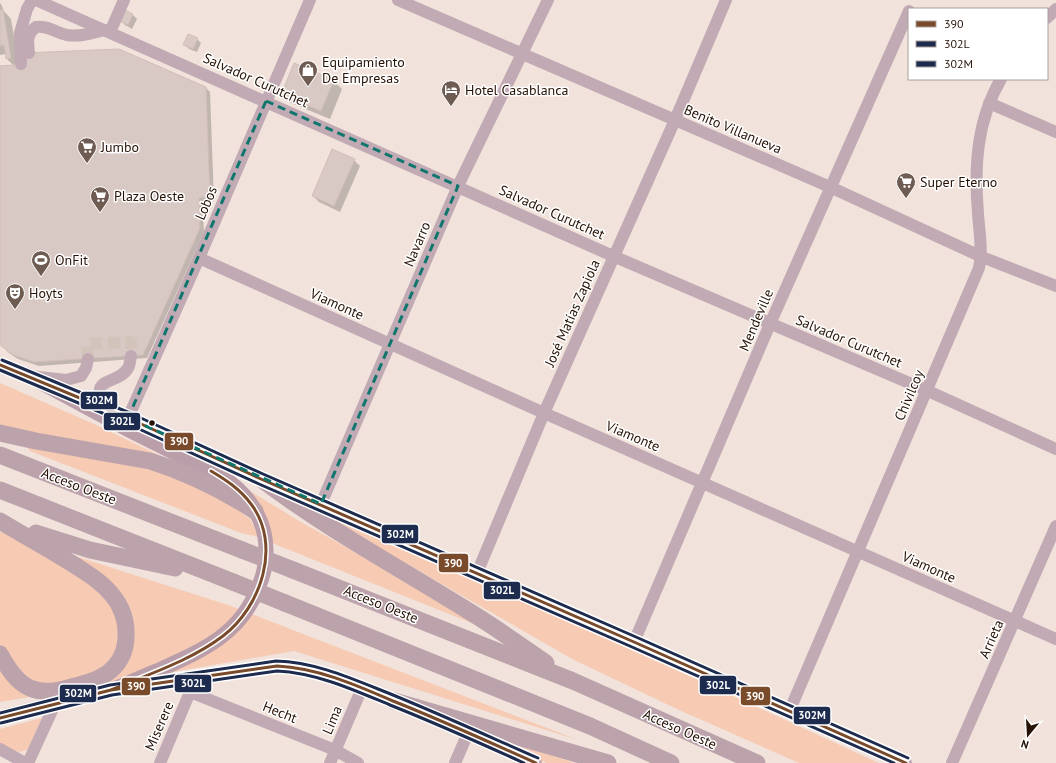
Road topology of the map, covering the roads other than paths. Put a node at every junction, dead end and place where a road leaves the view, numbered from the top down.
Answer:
1 (32, 0) edge
2 (36, 0) edge
3 (124, 0) edge
4 (310, 0) edge
5 (398, 0) edge
6 (548, 0) edge
7 (726, 0) edge
8 (1056, 8) edge
9 (908, 12) edge
10 (1048, 17) edge
11 (107, 31) junction
12 (29, 53) dead end
13 (523, 54) junction
14 (21, 64) dead end
15 (1000, 80) edge
16 (266, 101) junction
17 (989, 103) junction
18 (675, 120) junction
19 (1056, 132) edge
20 (458, 186) junction
21 (830, 187) junction
22 (613, 256) junction
23 (982, 257) junction
24 (199, 258) junction
25 (1056, 286) edge
26 (770, 324) junction
27 (390, 344) junction
28 (131, 356) dead end
29 (88, 359) tunnel mouth
30 (0, 365) edge
31 (27, 375) junction
32 (928, 391) junction
33 (105, 408) junction
34 (544, 413) junction
35 (128, 418) junction
36 (0, 433) edge
37 (1056, 449) edge
38 (2, 456) edge
39 (261, 478) junction
40 (703, 482) junction
41 (3, 491) edge
42 (321, 504) junction
43 (256, 510) junction
44 (0, 521) edge
45 (1056, 526) edge
46 (858, 552) junction
47 (477, 573) junction
48 (215, 575) junction
49 (1015, 621) junction
50 (1056, 639) edge
51 (634, 642) junction
52 (0, 654) edge
53 (188, 678) junction
54 (573, 681) junction
55 (362, 688) junction
56 (111, 690) junction
57 (190, 692) junction
58 (394, 701) junction
59 (55, 704) junction
60 (789, 712) junction
61 (0, 718) edge
62 (468, 733) junction
63 (0, 749) edge
64 (335, 750) junction
65 (26, 763) edge
66 (160, 763) edge
67 (330, 763) edge
68 (358, 763) edge
69 (455, 763) edge
70 (536, 763) edge
71 (608, 763) edge
72 (672, 763) edge
73 (757, 763) edge
74 (906, 763) edge
75 (952, 763) edge

1 - 14 street
2 - 11 street, Salvador Curutchet
3 - 11 street
4 - 16 street, Lobos
5 - 13 street, Benito Villanueva
6 - 13 street, Navarro
7 - 18 street, José Matías Zapiola
8 - 10 street
9 - 21 street, Mendeville
11 - 12 street
11 - 16 street, Salvador Curutchet
13 - 18 street, Benito Villanueva
13 - 20 street, Navarro
15 - 17 street, Chivilcoy
16 - 20 street, Salvador Curutchet
16 - 24 street, Lobos
17 - 19 street
17 - 23 street, Chivilcoy
18 - 21 street, Benito Villanueva
18 - 22 street, José Matías Zapiola
20 - 22 street, Salvador Curutchet
20 - 27 street, Navarro
21 - 23 street, Benito Villanueva
21 - 26 street, Mendeville
22 - 26 street, Salvador Curutchet
22 - 34 street, José Matías Zapiola
23 - 25 street, Benito Villanueva
23 - 32 street, Chivilcoy
24 - 27 street, Viamonte
24 - 35 street, Lobos
26 - 32 street, Salvador Curutchet
26 - 40 street, Mendeville
27 - 34 street, Viamonte
27 - 42 street, Navarro
28 - 33 street
29 - 31 street
30 - 31 main road
31 - 33 main road
31 - 43 main road
32 - 37 street, Salvador Curutchet
32 - 46 street, Chivilcoy
33 - 35 main road
34 - 40 street, Viamonte
34 - 47 street, José Matías Zapiola
35 - 39 main road
36 - 43 highway
38 - 54 highway, Acceso Oeste, bridge
39 - 42 street
39 - 54 highway
40 - 46 street, Viamonte
40 - 51 street, Mendeville
41 - 48 highway
42 - 47 street
43 - 56 main road
44 - 48 highway
44 - 52 highway
45 - 49 street, Arrieta
46 - 49 street, Viamonte
46 - 60 street, Chivilcoy
47 - 51 street
48 - 72 highway, bridge
49 - 50 street, Viamonte
49 - 75 street, Arrieta
51 - 60 street
53 - 55 street
53 - 56 street
53 - 57 street, Miserere
54 - 73 highway, Acceso Oeste
55 - 58 street
55 - 64 street, Lima
56 - 59 main road
57 - 64 street, Hecht
57 - 66 street, Miserere
58 - 62 street
58 - 71 highway
59 - 61 main road
59 - 65 street
60 - 74 street
62 - 69 street
62 - 70 street
63 - 65 street
64 - 67 street, Lima
64 - 68 street, Hecht

